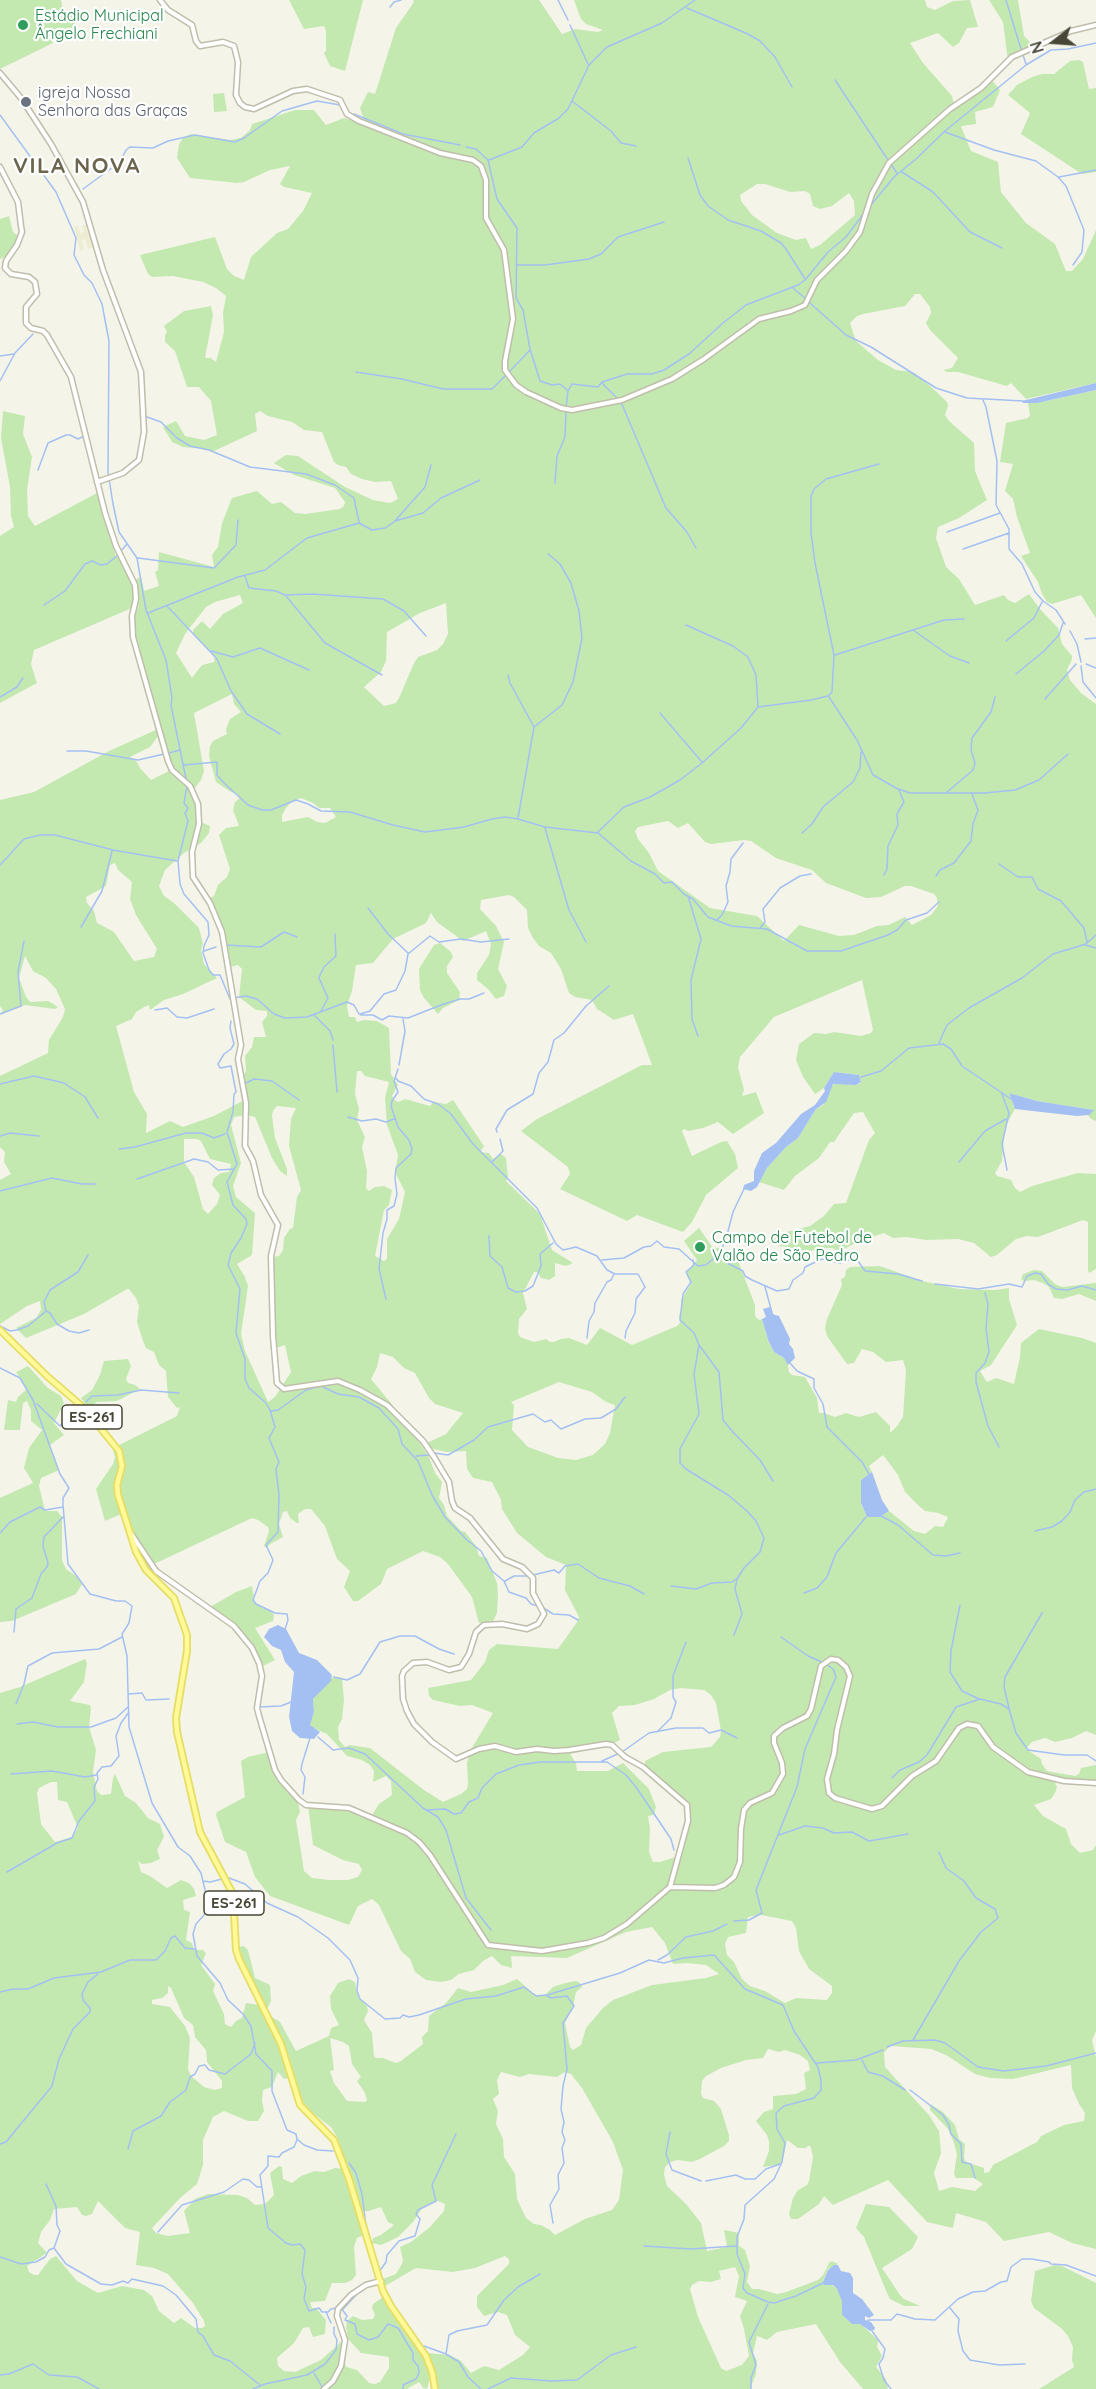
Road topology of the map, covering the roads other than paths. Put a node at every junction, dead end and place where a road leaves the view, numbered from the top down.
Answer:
1 (160, 0) edge
2 (1096, 25) edge
3 (0, 73) edge
4 (0, 167) edge
5 (97, 482) junction
6 (0, 1330) edge
7 (130, 1532) junction
8 (1096, 1783) edge
9 (670, 1887) junction
10 (380, 2279) junction
11 (324, 2389) edge
12 (435, 2389) edge

1 - 2 street
3 - 5 street
4 - 5 street
5 - 9 street
6 - 7 main road, ES-261
7 - 9 street
7 - 10 main road, ES-261
8 - 9 street
10 - 11 street
10 - 12 main road, ES-261

